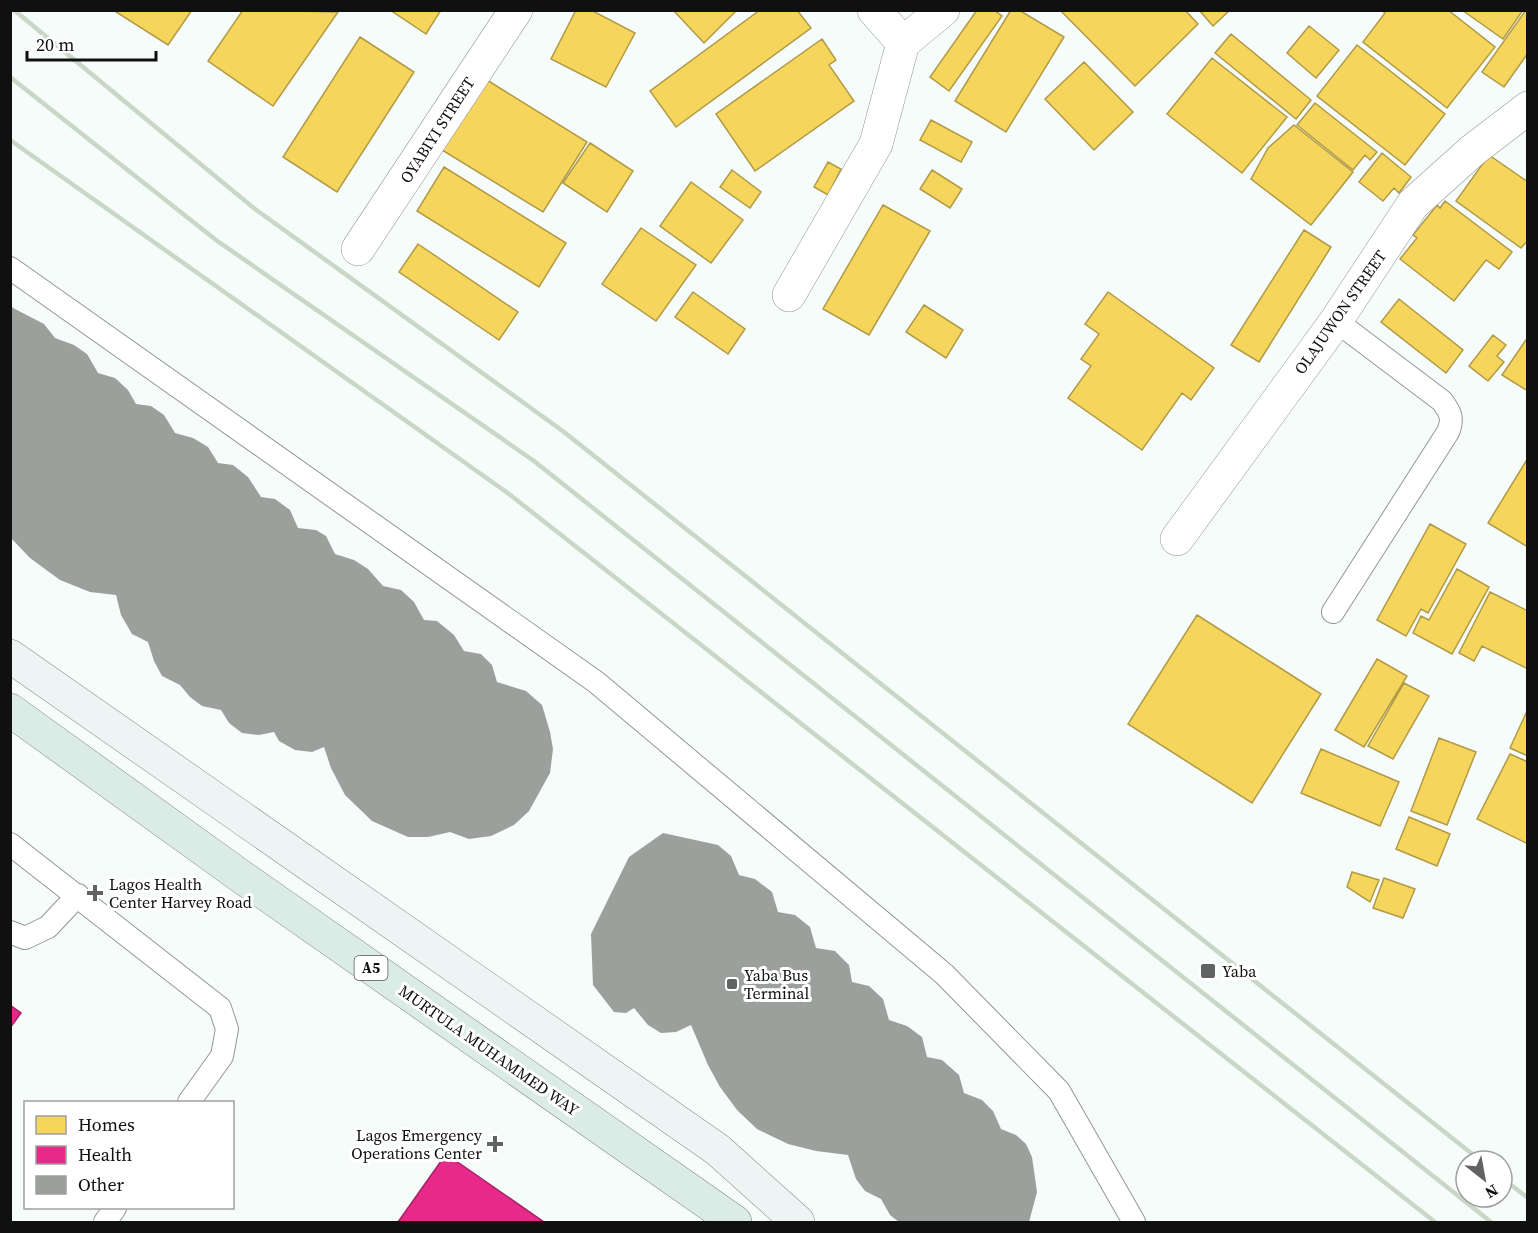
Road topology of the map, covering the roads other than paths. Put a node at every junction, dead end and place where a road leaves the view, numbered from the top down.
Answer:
1 (516, 10) edge
2 (874, 10) edge
3 (943, 10) edge
4 (903, 44) junction
5 (1527, 108) edge
6 (358, 249) dead end
7 (10, 268) edge
8 (789, 295) dead end
9 (1336, 321) junction
10 (1177, 539) dead end
11 (1333, 612) dead end
12 (19, 662) edge
13 (10, 710) edge
14 (10, 844) edge
15 (78, 895) junction
16 (10, 932) edge
17 (190, 1101) edge
18 (114, 1209) edge
19 (105, 1222) edge
20 (735, 1222) edge
21 (798, 1222) edge
22 (1134, 1222) edge

1 - 6 street, OYABIYI STREET
2 - 4 street
3 - 4 street
4 - 8 street
5 - 9 street, OLAJUWON STREET
7 - 22 lane
9 - 10 street, OLAJUWON STREET
9 - 11 lane
12 - 21 main road
13 - 20 main road, MURTULA MUHAMMED WAY / A5
14 - 15 lane
15 - 16 lane
15 - 17 lane
18 - 19 lane

